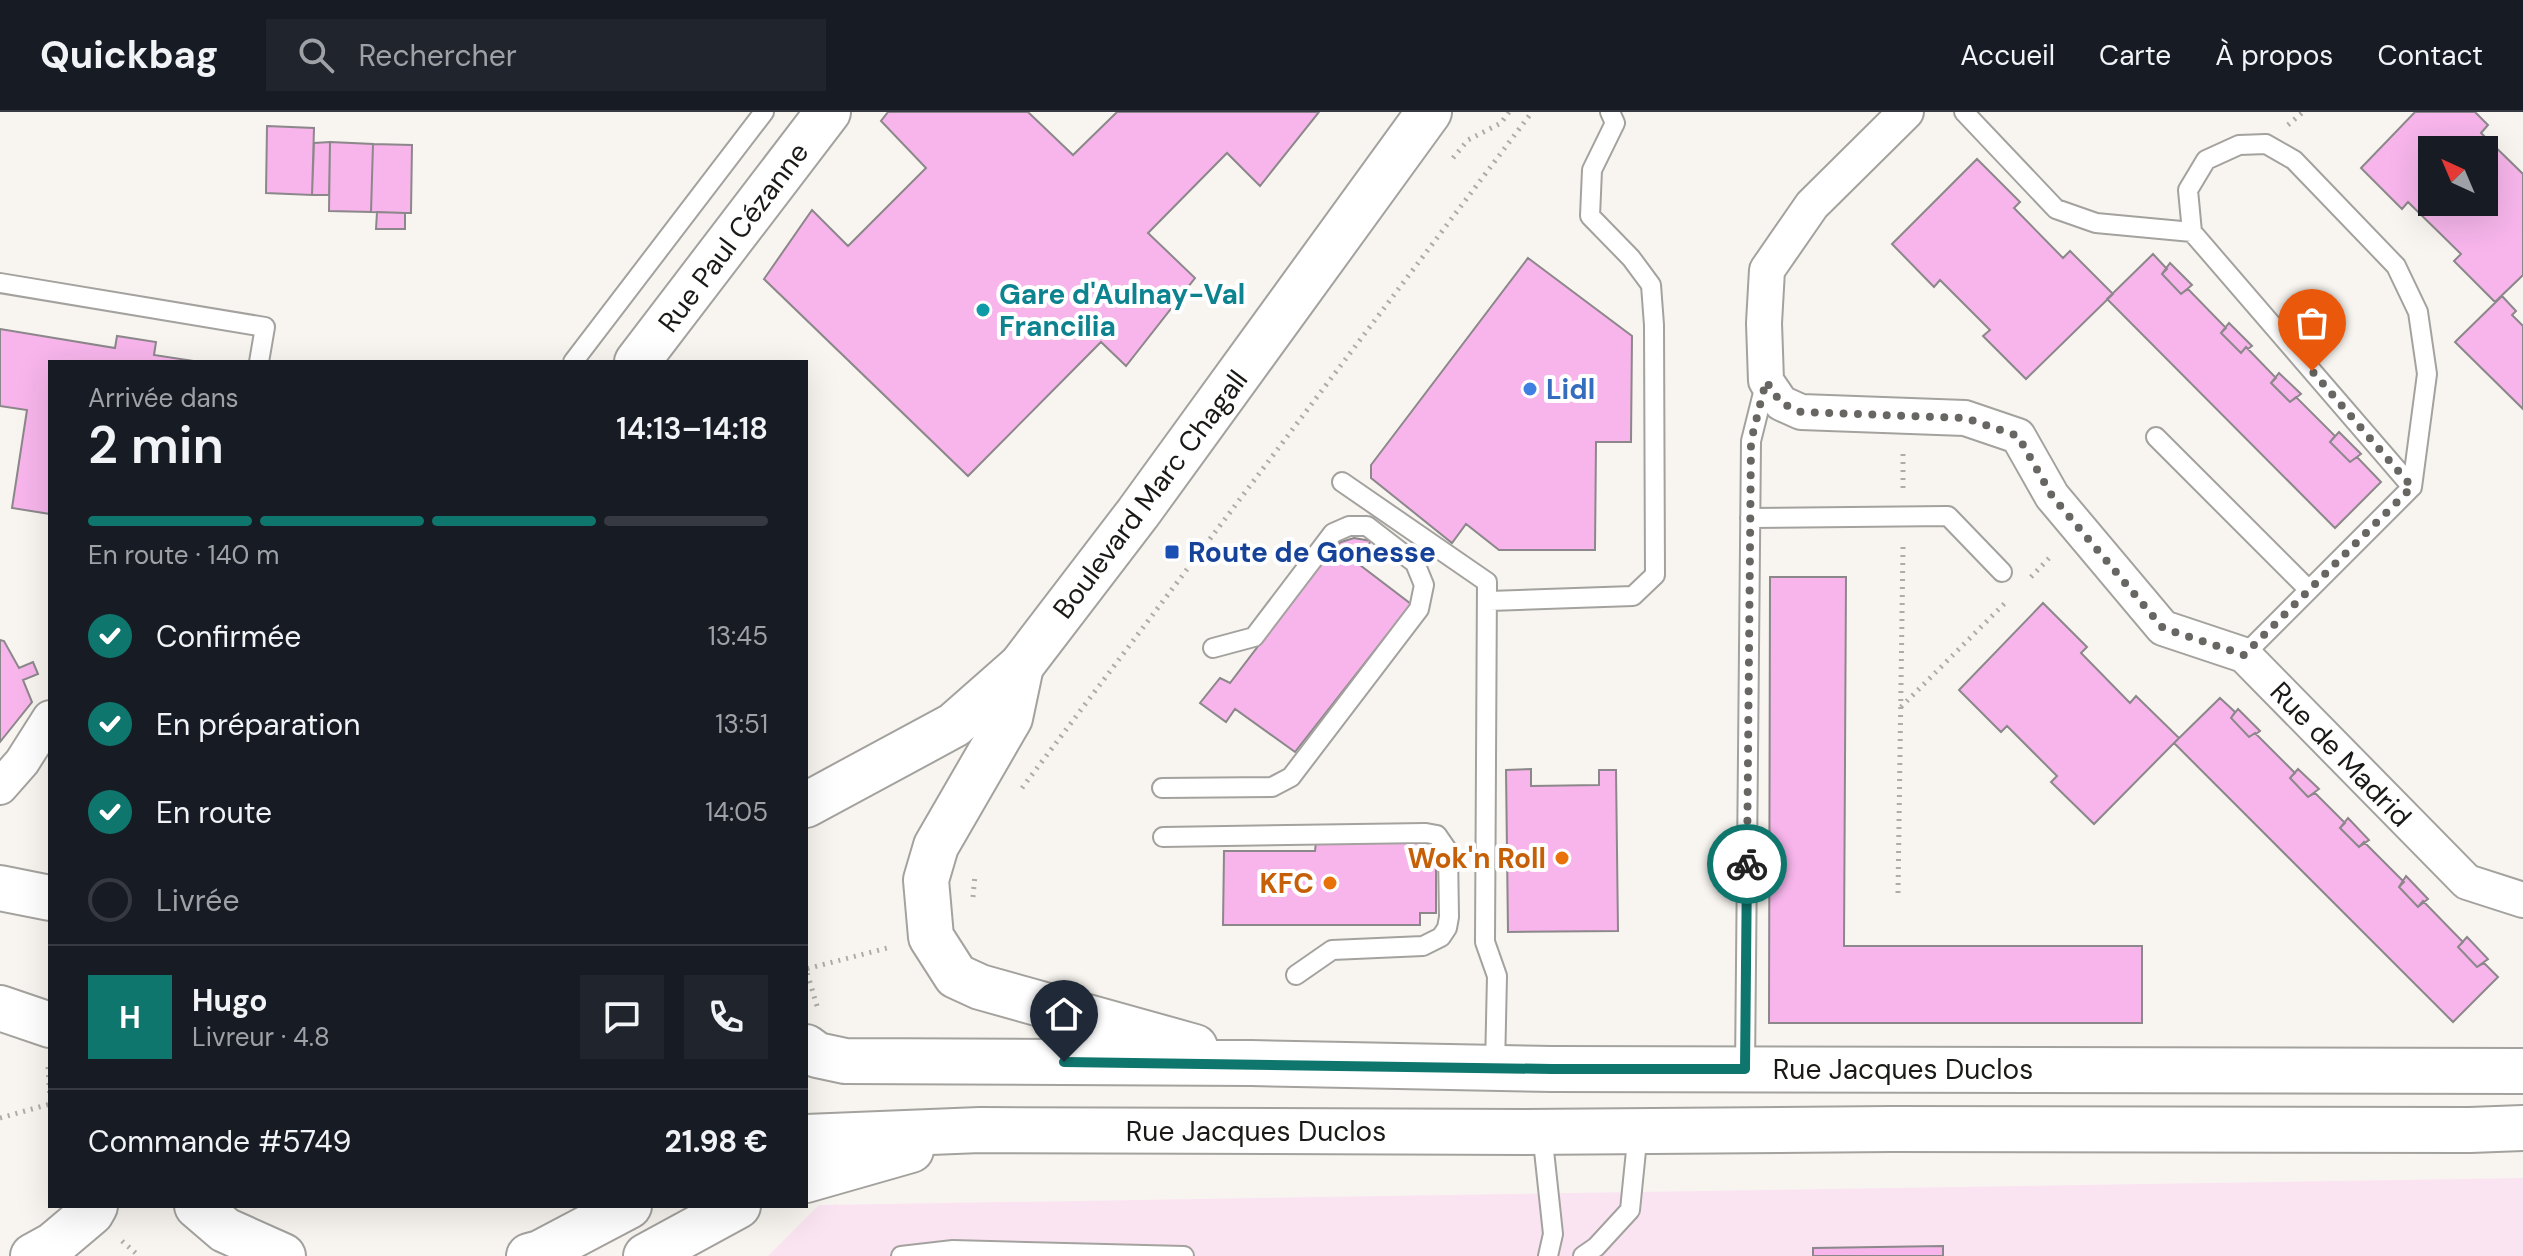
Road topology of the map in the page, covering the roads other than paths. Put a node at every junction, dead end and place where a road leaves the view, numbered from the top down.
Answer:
1 (764, 112) edge
2 (828, 112) edge
3 (1429, 112) edge
4 (1610, 112) edge
5 (1906, 112) edge
6 (1964, 112) edge
7 (2192, 232) junction
8 (0, 283) edge
9 (259, 360) edge
10 (575, 360) edge
11 (639, 360) edge
12 (1766, 381) junction
13 (2156, 437) dead end
14 (1342, 482) dead end
15 (2412, 487) junction
16 (1750, 518) junction
17 (2002, 572) dead end
18 (2309, 590) junction
19 (1489, 601) junction
20 (1213, 648) dead end
21 (2244, 655) junction
22 (1021, 666) junction
23 (48, 722) edge
24 (0, 787) edge
25 (1162, 788) dead end
26 (808, 804) edge
27 (1163, 837) dead end
28 (0, 888) edge
29 (48, 898) edge
30 (2523, 900) edge
31 (1296, 975) dead end
32 (0, 1008) edge
33 (48, 1024) edge
34 (808, 1048) edge
35 (1251, 1063) junction
36 (1495, 1067) junction
37 (1745, 1069) junction
38 (2523, 1071) edge
39 (2523, 1128) edge
40 (980, 1130) junction
41 (1638, 1131) junction
42 (1542, 1132) junction
43 (808, 1137) edge
44 (808, 1179) edge
45 (94, 1208) edge
46 (199, 1208) edge
47 (625, 1208) edge
48 (734, 1208) edge
49 (33, 1256) edge
50 (283, 1256) edge
51 (529, 1256) edge
52 (646, 1256) edge
53 (901, 1256) edge
54 (1184, 1256) edge
55 (1548, 1256) edge
56 (1583, 1256) edge

1 - 10 lane
2 - 11 main road, Rue Paul Cézanne
3 - 22 main road, Boulevard Marc Chagall
4 - 19 lane
5 - 12 street
6 - 7 lane
7 - 15 lane
7 - 15 lane
8 - 9 lane
12 - 16 lane
12 - 21 street, Rue de Madrid
13 - 18 lane
14 - 19 lane
15 - 18 lane
16 - 17 lane
16 - 37 lane
18 - 21 lane
19 - 36 lane
20 - 25 lane
21 - 30 street, Rue de Madrid
22 - 26 main road, Boulevard Marc Chagall
22 - 35 main road
23 - 24 street
27 - 31 lane
28 - 29 main road
32 - 33 main road
34 - 35 main road, Rue Jacques Duclos
35 - 36 main road, Rue Jacques Duclos
36 - 37 main road, Rue Jacques Duclos
37 - 38 main road, Rue Jacques Duclos
39 - 41 main road, Rue Jacques Duclos
40 - 42 main road, Rue Jacques Duclos
40 - 43 main road, Rue Jacques Duclos
40 - 44 main road
41 - 42 main road, Rue Jacques Duclos
41 - 56 lane
42 - 55 lane
45 - 49 main road
46 - 50 main road
47 - 51 main road
48 - 52 main road
53 - 54 lane

